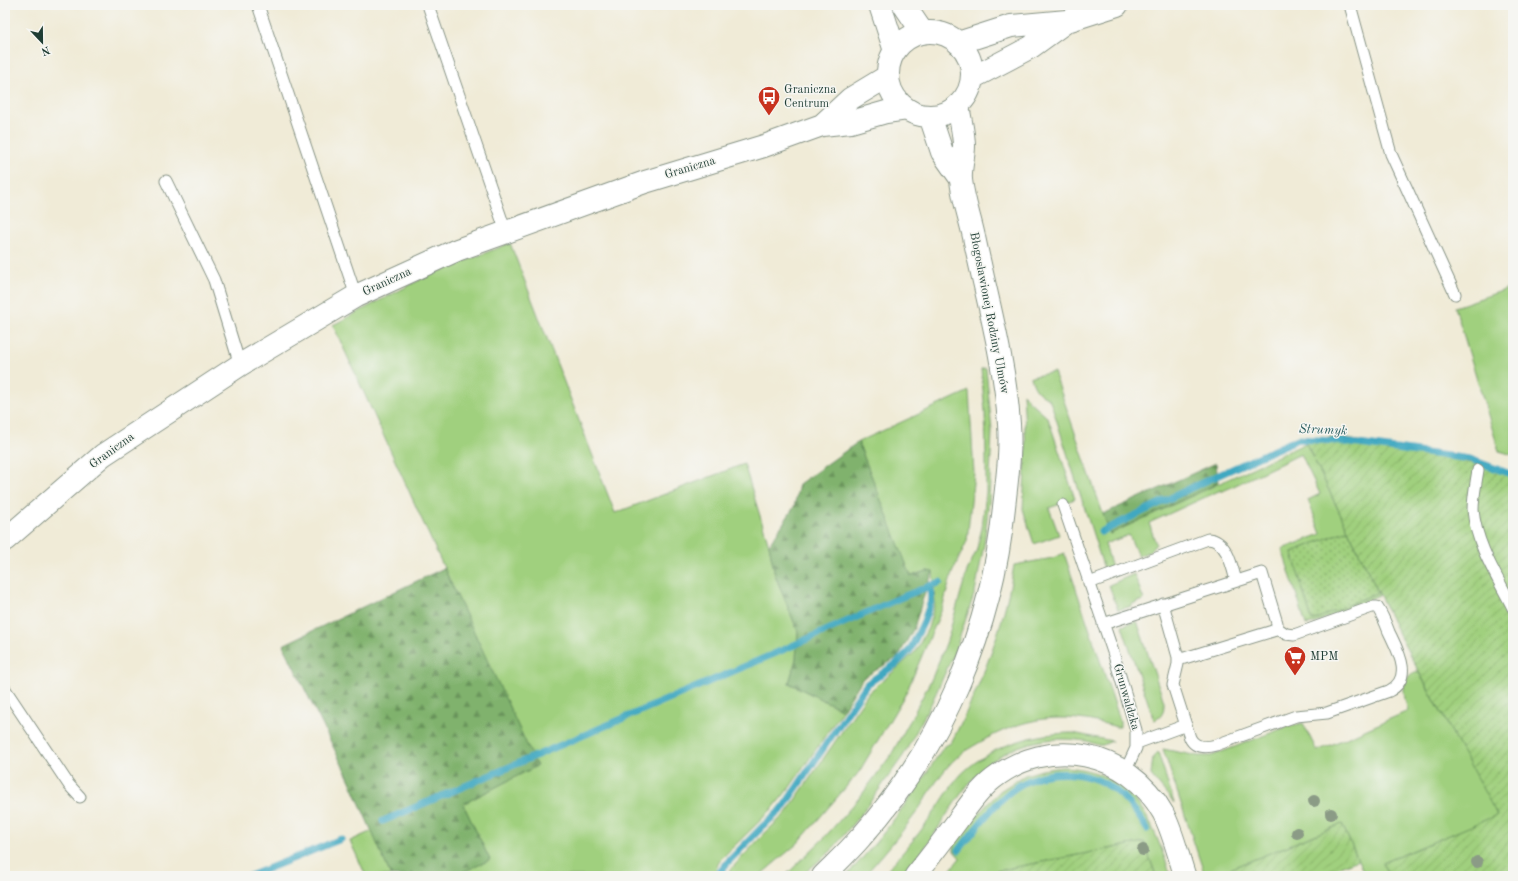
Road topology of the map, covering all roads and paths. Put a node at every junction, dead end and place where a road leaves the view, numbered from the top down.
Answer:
1 (258, 5) edge
2 (428, 5) edge
3 (880, 5) edge
4 (904, 5) edge
5 (1117, 5) edge
6 (1350, 5) edge
7 (1067, 21) junction
8 (923, 33) junction
9 (958, 43) junction
10 (894, 51) junction
11 (888, 76) junction
12 (972, 78) junction
13 (958, 105) junction
14 (907, 109) junction
15 (930, 116) junction
16 (822, 125) junction
17 (961, 179) junction
18 (166, 181) dead end
19 (506, 232) junction
20 (1455, 294) dead end
21 (356, 296) junction
22 (240, 365) junction
23 (1478, 470) dead end
24 (1063, 505) dead end
25 (5, 540) edge
26 (1236, 581) junction
27 (1089, 583) junction
28 (1163, 604) junction
29 (1513, 608) edge
30 (1103, 624) junction
31 (1277, 628) junction
32 (1178, 660) junction
33 (5, 689) edge
34 (1186, 725) junction
35 (1137, 743) junction
36 (1125, 772) junction
37 (80, 797) dead end
38 (823, 876) edge
39 (915, 876) edge
40 (1185, 876) edge

1 - 21 lane
2 - 19 lane
3 - 10 street
4 - 8 street
5 - 7 street
6 - 20 lane
7 - 9 street
7 - 12 street
8 - 9 street
8 - 10 street
9 - 12 street
10 - 11 street
11 - 14 street
11 - 16 street, Graniczna
12 - 13 street
13 - 15 street
13 - 17 street, Błogosławionej Rodziny Ulmów
14 - 15 street
14 - 16 street, Graniczna
15 - 17 street, Błogosławionej Rodziny Ulmów
16 - 19 street, Graniczna
17 - 38 street, Błogosławionej Rodziny Ulmów
18 - 22 lane
19 - 21 street, Graniczna
21 - 22 street, Graniczna
22 - 25 street, Graniczna
23 - 29 lane
24 - 27 lane, Grunwaldzka
26 - 27 lane
26 - 28 lane
26 - 31 lane
27 - 30 lane, Grunwaldzka
28 - 30 lane
28 - 32 lane
30 - 35 lane, Grunwaldzka
31 - 32 lane
31 - 34 lane
32 - 34 lane
33 - 37 lane
34 - 35 lane
35 - 36 lane, Grunwaldzka
36 - 39 street
36 - 40 street

